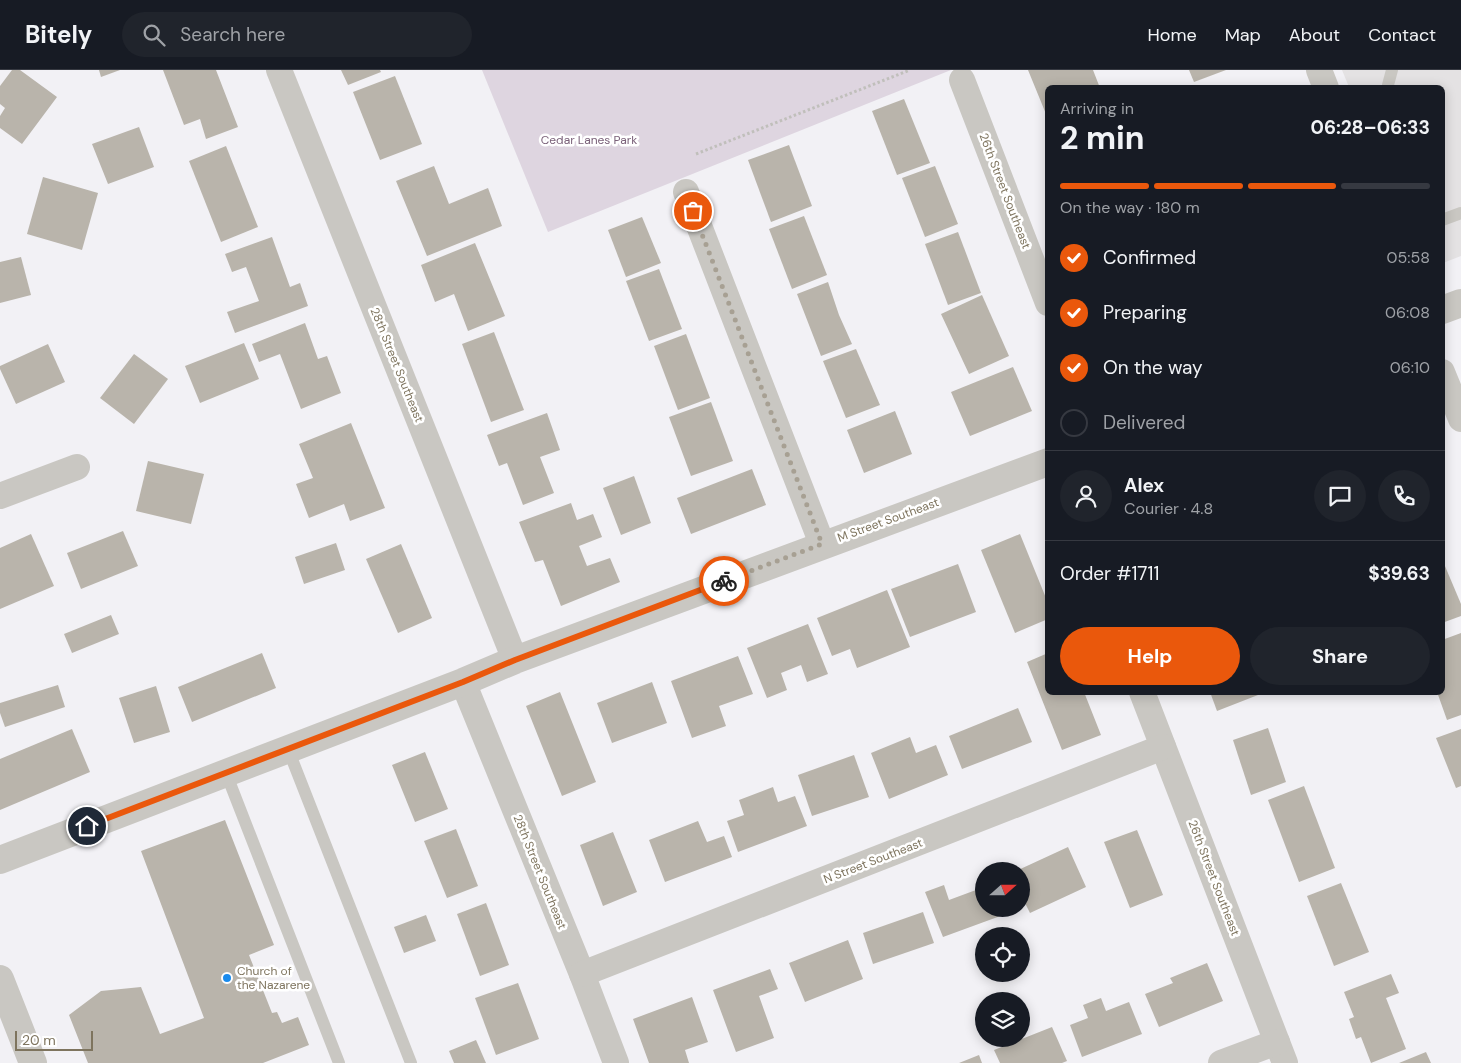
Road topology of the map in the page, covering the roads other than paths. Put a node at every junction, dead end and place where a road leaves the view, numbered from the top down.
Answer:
1 (279, 70) edge
2 (1319, 70) edge
3 (1392, 70) edge
4 (962, 80) dead end
5 (1325, 85) edge
6 (1388, 85) edge
7 (686, 192) dead end
8 (1461, 213) edge
9 (1445, 219) edge
10 (1045, 295) edge
11 (1461, 303) edge
12 (1445, 309) edge
13 (1445, 379) edge
14 (1461, 418) edge
15 (1045, 463) edge
16 (77, 467) dead end
17 (0, 496) edge
18 (822, 544) junction
19 (515, 660) junction
20 (463, 682) junction
21 (1143, 695) edge
22 (1163, 747) junction
23 (288, 749) junction
24 (226, 773) junction
25 (0, 860) edge
26 (582, 974) junction
27 (0, 979) edge
28 (1281, 1052) edge
29 (33, 1063) edge
30 (339, 1063) edge
31 (411, 1063) edge
32 (616, 1063) edge
33 (1221, 1063) edge

1 - 19 street, 28th Street Southeast
2 - 5 street
3 - 6 lane
4 - 10 street, 26th Street Southeast
7 - 18 street
8 - 9 lane
11 - 12 street
13 - 14 street
15 - 18 street, M Street Southeast
16 - 17 street
18 - 19 street, M Street Southeast
19 - 20 street, M Street Southeast
20 - 23 street, M Street Southeast
20 - 26 street, 28th Street Southeast
21 - 22 street, 26th Street Southeast
22 - 26 street, N Street Southeast
22 - 28 street, 26th Street Southeast
23 - 24 street, M Street Southeast
23 - 31 lane
24 - 25 street, M Street Southeast
24 - 30 lane
26 - 32 street, 28th Street Southeast
27 - 29 street
28 - 33 street

